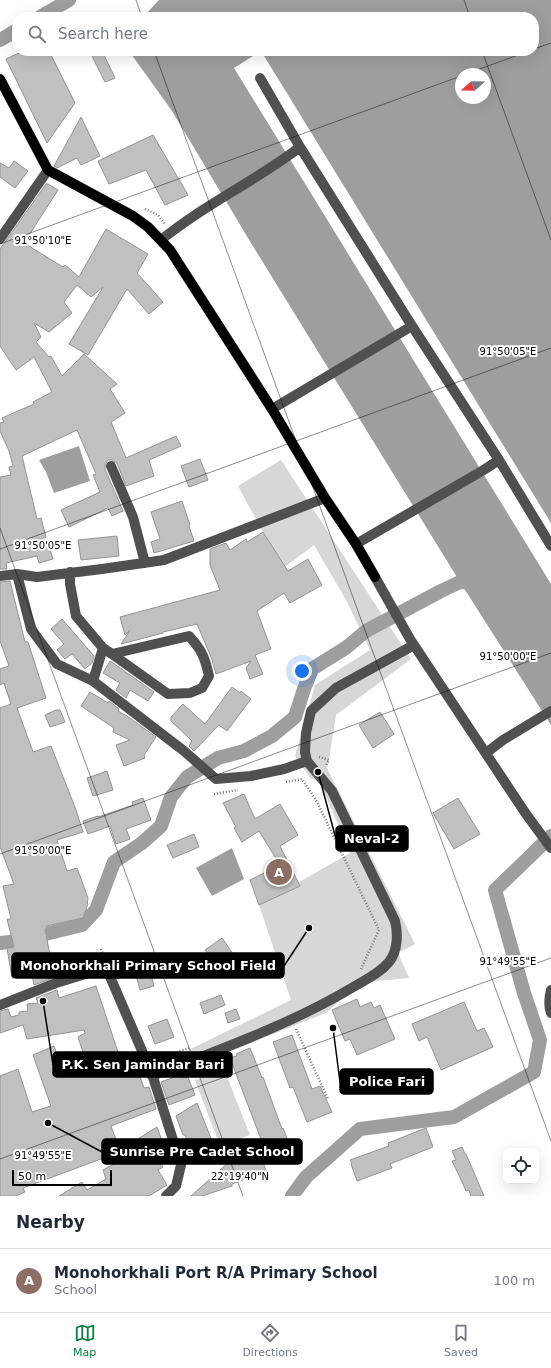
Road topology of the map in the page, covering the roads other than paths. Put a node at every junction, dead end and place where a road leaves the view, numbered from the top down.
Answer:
1 (260, 78) dead end
2 (0, 79) edge
3 (300, 147) junction
4 (48, 170) junction
5 (0, 240) edge
6 (161, 240) junction
7 (412, 326) junction
8 (272, 409) junction
9 (499, 460) junction
10 (111, 466) dead end
11 (325, 498) junction
12 (356, 544) junction
13 (551, 546) edge
14 (145, 563) junction
15 (70, 572) junction
16 (17, 574) junction
17 (0, 576) edge
18 (375, 577) joint
19 (412, 642) junction
20 (103, 648) junction
21 (112, 654) junction
22 (93, 682) junction
23 (551, 711) edge
24 (486, 753) junction
25 (306, 757) junction
26 (551, 848) edge
27 (551, 990) edge
28 (0, 1005) edge
29 (551, 1013) edge
30 (152, 1076) junction
31 (166, 1196) edge

1 - 3 street
2 - 4 main road
3 - 6 street
3 - 7 street
4 - 5 street
4 - 6 main road
6 - 8 main road
7 - 8 street
7 - 9 street
8 - 11 main road
9 - 12 street
9 - 13 street
10 - 14 street
11 - 12 main road
11 - 14 street
12 - 18 main road
14 - 15 street
15 - 16 street
15 - 20 street
16 - 17 street
16 - 22 street
18 - 19 street
19 - 24 street
19 - 25 street
20 - 21 street
20 - 22 street
21 - 21 street
22 - 25 street
23 - 24 street
24 - 26 street
25 - 30 street
27 - 29 street
28 - 30 street
30 - 31 street

